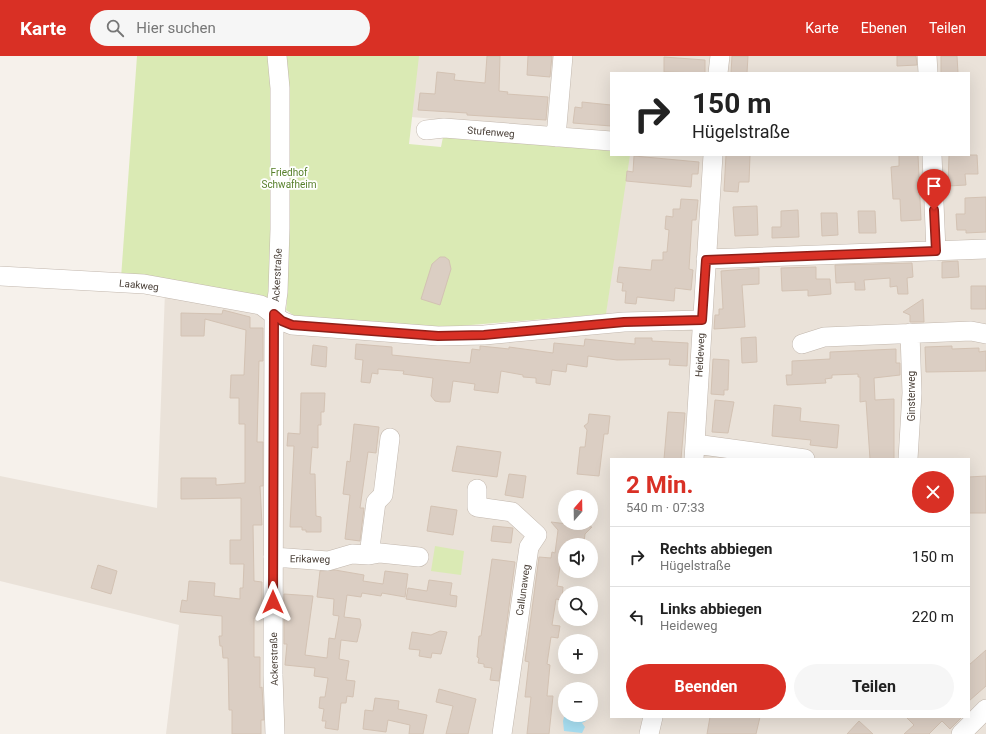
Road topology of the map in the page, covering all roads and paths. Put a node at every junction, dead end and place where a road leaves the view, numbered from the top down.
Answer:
1 (277, 56) edge
2 (563, 56) edge
3 (720, 56) edge
4 (927, 56) edge
5 (718, 72) edge
6 (928, 72) edge
7 (426, 130) dead end
8 (556, 137) junction
9 (610, 141) edge
10 (713, 156) edge
11 (932, 156) edge
12 (986, 249) edge
13 (936, 251) junction
14 (706, 260) junction
15 (0, 276) edge
16 (274, 314) junction
17 (702, 320) junction
18 (910, 333) junction
19 (986, 334) edge
20 (802, 344) dead end
21 (390, 438) dead end
22 (694, 452) edge
23 (789, 458) edge
24 (908, 458) edge
25 (477, 489) dead end
26 (369, 555) junction
27 (273, 557) junction
28 (419, 557) dead end
29 (986, 709) edge
30 (653, 718) edge
31 (275, 734) edge
32 (502, 734) edge
33 (649, 734) edge
34 (961, 734) edge

1 - 16 street, Ackerstraße
2 - 8 street
3 - 5 street
4 - 6 street
7 - 8 street, Stufenweg
8 - 9 street, Stufenweg
10 - 14 street, Heideweg
11 - 13 street
12 - 13 street
13 - 14 street
14 - 17 street, Heideweg
15 - 16 street, Laakweg
16 - 17 street, Laakweg
16 - 27 street, Ackerstraße
17 - 22 street, Heideweg
18 - 19 street
18 - 20 street
18 - 24 street, Ginsterweg
21 - 26 street
22 - 23 street
25 - 32 street, Callunaweg
26 - 27 street, Erikaweg
26 - 28 street, Erikaweg
27 - 31 street, Ackerstraße
29 - 34 street
30 - 33 street

